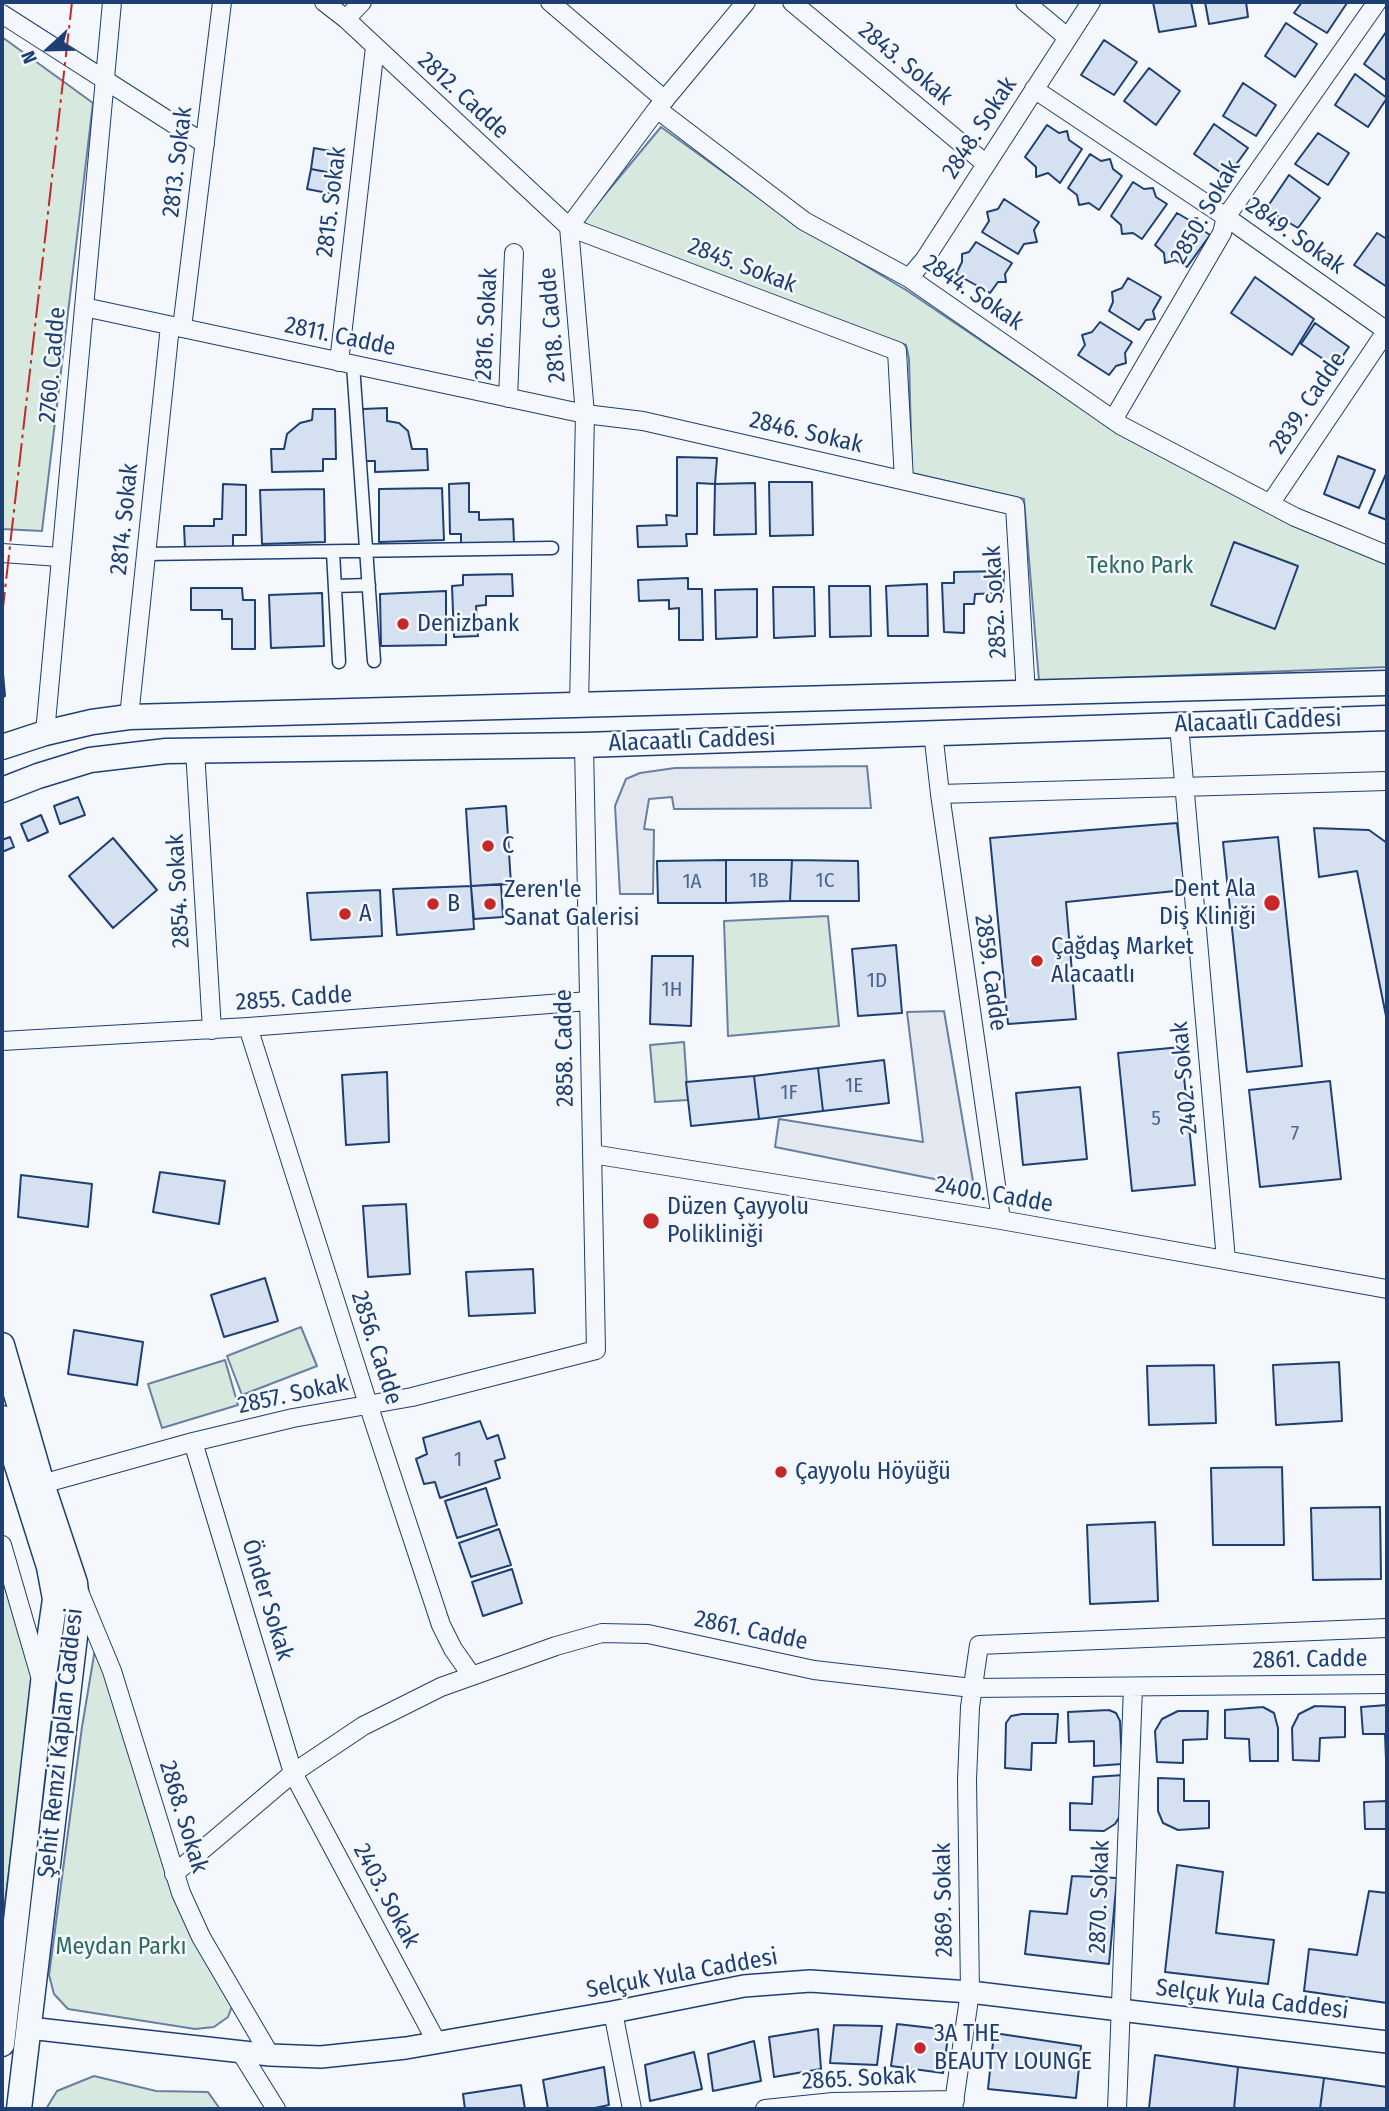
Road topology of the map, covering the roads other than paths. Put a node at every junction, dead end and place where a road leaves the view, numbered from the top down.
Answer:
1 (112, 2) edge
2 (222, 2) edge
3 (324, 2) edge
4 (362, 2) edge
5 (550, 2) edge
6 (747, 2) edge
7 (792, 2) edge
8 (1026, 2) edge
9 (1091, 2) edge
10 (1377, 2) edge
11 (2, 14) edge
12 (346, 19) junction
13 (1068, 37) junction
14 (374, 47) junction
15 (106, 83) junction
16 (1034, 89) junction
17 (661, 104) junction
18 (205, 144) junction
19 (986, 164) junction
20 (1226, 217) junction
21 (569, 227) junction
22 (514, 253) dead end
23 (909, 278) junction
24 (84, 307) junction
25 (176, 327) junction
26 (1387, 330) edge
27 (346, 363) junction
28 (508, 398) junction
29 (585, 414) junction
30 (1113, 420) junction
31 (904, 480) junction
32 (1270, 504) junction
33 (1015, 506) joint
34 (552, 548) dead end
35 (333, 551) junction
36 (366, 551) junction
37 (2, 553) edge
38 (146, 554) junction
39 (1387, 555) edge
40 (60, 557) junction
41 (369, 584) junction
42 (335, 586) junction
43 (374, 661) dead end
44 (339, 662) dead end
45 (1387, 684) edge
46 (1026, 695) junction
47 (579, 706) junction
48 (129, 717) junction
49 (1387, 718) edge
50 (1179, 725) junction
51 (933, 732) junction
52 (45, 733) junction
53 (584, 745) junction
54 (2, 747) edge
55 (195, 750) junction
56 (1387, 781) edge
57 (1184, 787) junction
58 (2, 790) edge
59 (940, 794) junction
60 (589, 1001) junction
61 (248, 1027) junction
62 (212, 1030) junction
63 (2, 1041) edge
64 (592, 1154) junction
65 (1001, 1220) junction
66 (1226, 1260) junction
67 (1387, 1289) edge
68 (2, 1345) edge
69 (596, 1350) joint
70 (368, 1404) junction
71 (2, 1418) edge
72 (193, 1441) junction
73 (43, 1484) junction
74 (2, 1545) edge
75 (75, 1583) junction
76 (1387, 1628) edge
77 (979, 1645) joint
78 (472, 1676) junction
79 (43, 1683) junction
80 (1387, 1684) edge
81 (1132, 1687) junction
82 (972, 1688) junction
83 (293, 1773) junction
84 (174, 1874) junction
85 (971, 1992) junction
86 (1121, 2010) junction
87 (613, 2012) junction
88 (29, 2028) junction
89 (3, 2034) edge
90 (436, 2042) junction
91 (1387, 2042) edge
92 (240, 2051) junction
93 (270, 2054) junction
94 (954, 2105) edge
95 (19, 2109) edge
96 (276, 2109) edge
97 (632, 2109) edge
98 (765, 2109) edge
99 (1117, 2109) edge

1 - 15 street, 2760. Cadde
2 - 18 street, 2813. Sokak
3 - 12 street, 2812. Cadde
4 - 12 street
5 - 17 street, 2844. Sokak
6 - 17 street
7 - 19 street, 2843. Sokak
8 - 13 street
9 - 13 street, 2848. Sokak
10 - 20 street, 2850. Sokak
11 - 15 street
12 - 14 street, 2812. Cadde
13 - 16 street, 2848. Sokak
14 - 21 street, 2812. Cadde
14 - 27 street, 2815. Sokak
15 - 18 street
15 - 24 street, 2760. Cadde
16 - 19 street, 2848. Sokak
16 - 20 street, 2849. Sokak
17 - 21 street
17 - 23 street, 2844. Sokak
18 - 25 street, 2813. Sokak
19 - 23 street, 2848. Sokak
20 - 26 street, 2849. Sokak
20 - 30 street, 2850. Sokak
21 - 29 street, 2818. Cadde
21 - 31 street, 2845. Sokak
22 - 28 street, 2816. Sokak
23 - 30 street, 2844. Sokak
24 - 25 street, 2811. Cadde
24 - 40 street, 2760. Cadde
25 - 27 street, 2811. Cadde
25 - 38 street, 2814. Sokak
26 - 32 street, 2839. Cadde
27 - 28 street, 2811. Cadde
27 - 36 street
28 - 29 street, 2811. Cadde
29 - 31 street, 2846. Sokak
29 - 47 street, 2818. Cadde
30 - 32 street, 2844. Sokak
31 - 33 street, 2846. Sokak
32 - 39 street
33 - 46 street, 2852. Sokak
34 - 36 street
35 - 36 street
35 - 38 street
35 - 42 street
36 - 41 street
37 - 40 street
38 - 48 street, 2814. Sokak
40 - 52 street, 2760. Cadde
41 - 42 street
41 - 43 street
42 - 44 street
45 - 46 main road, Alacaatlı Caddesi
46 - 47 main road, Alacaatlı Caddesi
47 - 48 main road, Alacaatlı Caddesi
48 - 52 main road, Alacaatlı Caddesi
49 - 50 main road, Alacaatlı Caddesi
50 - 51 main road, Alacaatlı Caddesi
50 - 57 street, 2402. Sokak
51 - 53 main road, Alacaatlı Caddesi
51 - 59 street, 2859. Cadde
52 - 54 main road, Alacaatlı Caddesi
53 - 55 main road, Alacaatlı Caddesi
53 - 60 street, 2858. Cadde
55 - 58 main road, Alacaatlı Caddesi
55 - 62 street, 2854. Sokak
56 - 57 street
57 - 59 street
57 - 66 street, 2402. Sokak
59 - 65 street, 2859. Cadde
60 - 61 street, 2855. Cadde
60 - 64 street, 2858. Cadde
61 - 62 street, 2855. Cadde
61 - 70 street, 2856. Cadde
62 - 63 street, 2855. Cadde
64 - 65 street, 2400. Cadde
64 - 69 street, 2858. Cadde
65 - 66 street, 2400. Cadde
66 - 67 street, 2400. Cadde
68 - 73 main road, Şehit Remzi Kaplan Caddesi
69 - 70 street, 2857. Sokak
70 - 72 street, 2857. Sokak
70 - 78 street, 2856. Cadde
71 - 79 main road, Şehit Remzi Kaplan Caddesi
72 - 73 street, 2857. Sokak
72 - 83 street, Önder Sokak
73 - 75 main road, Şehit Remzi Kaplan Caddesi
74 - 79 street
75 - 84 street, 2868. Sokak
75 - 88 main road, Şehit Remzi Kaplan Caddesi
76 - 77 street, 2861. Cadde
77 - 82 street, 2869. Sokak
78 - 82 street, 2861. Cadde
78 - 83 street, 2861. Cadde
79 - 89 main road, Şehit Remzi Kaplan Caddesi
80 - 81 street, 2861. Cadde
81 - 82 street, 2861. Cadde
81 - 86 street, 2870. Sokak
82 - 85 street, 2869. Sokak
83 - 84 street, 2861. Cadde
83 - 90 street, 2403. Sokak
84 - 93 street, 2868. Sokak
85 - 86 street, Selçuk Yula Caddesi
85 - 87 street, Selçuk Yula Caddesi
85 - 94 street, 2869. Sokak
86 - 91 street, Selçuk Yula Caddesi
86 - 99 street, 2870. Sokak
87 - 90 street, Selçuk Yula Caddesi
87 - 97 street
88 - 89 main road
88 - 92 street, Selçuk Yula Caddesi
88 - 95 main road, Şehit Remzi Kaplan Caddesi
90 - 93 street, Selçuk Yula Caddesi
92 - 93 street, Selçuk Yula Caddesi
92 - 96 street
94 - 98 street, 2865. Sokak

